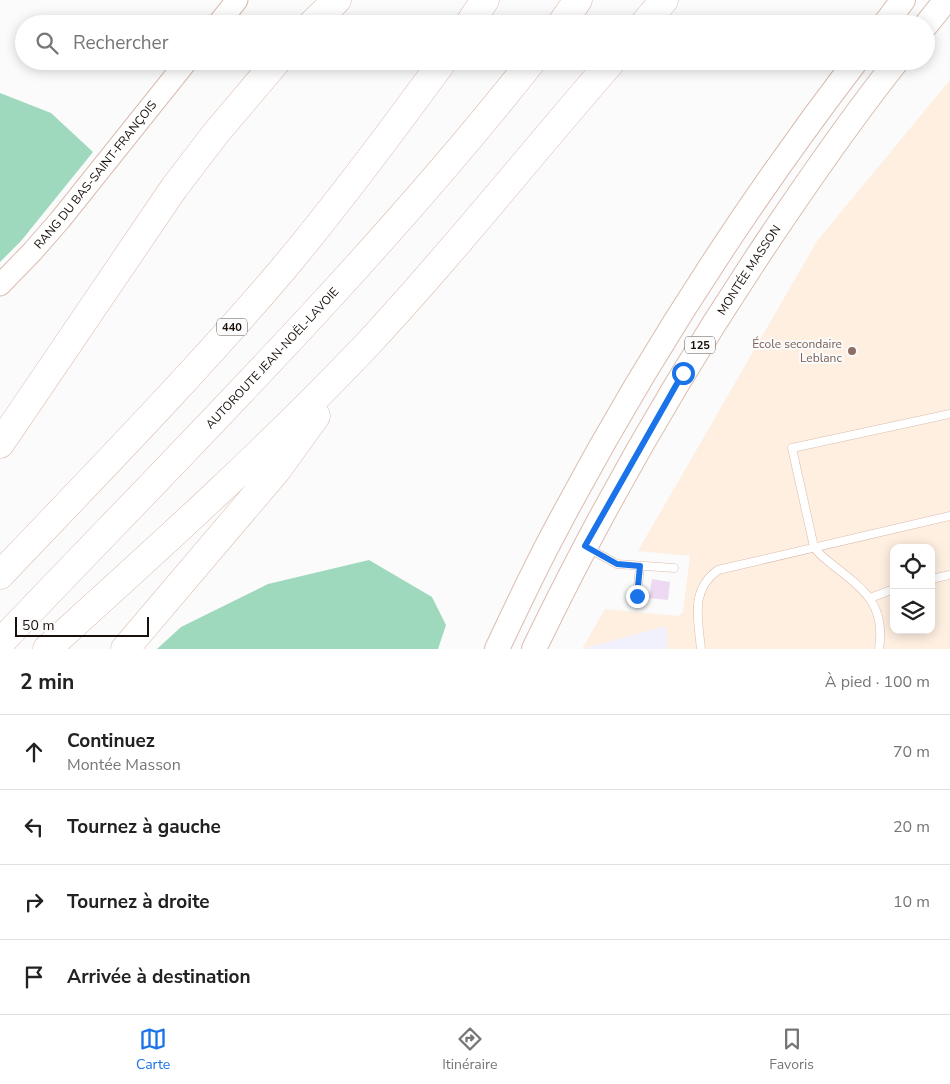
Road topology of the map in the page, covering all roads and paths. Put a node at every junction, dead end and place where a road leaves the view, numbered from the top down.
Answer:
1 (237, 0) edge
2 (337, 0) edge
3 (485, 0) edge
4 (578, 0) edge
5 (664, 0) edge
6 (904, 0) edge
7 (946, 0) edge
8 (225, 15) edge
9 (321, 15) edge
10 (475, 15) edge
11 (567, 15) edge
12 (652, 15) edge
13 (892, 15) edge
14 (934, 15) edge
15 (181, 70) edge
16 (268, 70) edge
17 (436, 70) edge
18 (525, 70) edge
19 (604, 70) edge
20 (849, 70) edge
21 (890, 70) edge
22 (0, 285) edge
23 (366, 345) junction
24 (950, 414) edge
25 (0, 444) edge
26 (950, 516) edge
27 (585, 546) junction
28 (814, 547) junction
29 (640, 566) junction
30 (674, 568) dead end
31 (0, 575) edge
32 (950, 575) edge
33 (935, 578) edge
34 (890, 590) edge
35 (637, 596) dead end
36 (870, 598) junction
37 (0, 643) edge
38 (47, 649) edge
39 (125, 649) edge
40 (497, 649) edge
41 (534, 649) edge
42 (701, 649) edge
43 (878, 649) edge

1 - 8 street
2 - 9 highway
3 - 10 highway
4 - 11 highway
5 - 12 highway
6 - 13 main road
7 - 14 main road
15 - 22 street, RANG DU BAS-SAINT-FRANÇOIS
16 - 25 highway
17 - 31 highway, 440
18 - 37 highway, AUTOROUTE JEAN-NOËL-LAVOIE
19 - 23 highway
20 - 40 main road
21 - 27 main road, MONTÉE MASSON / 125
23 - 38 highway
23 - 39 highway
24 - 28 lane
26 - 28 lane
27 - 29 lane
27 - 41 main road, MONTÉE MASSON / 125
28 - 36 lane
28 - 42 lane
29 - 30 lane
29 - 35 lane
32 - 33 lane
34 - 36 lane
36 - 43 lane

